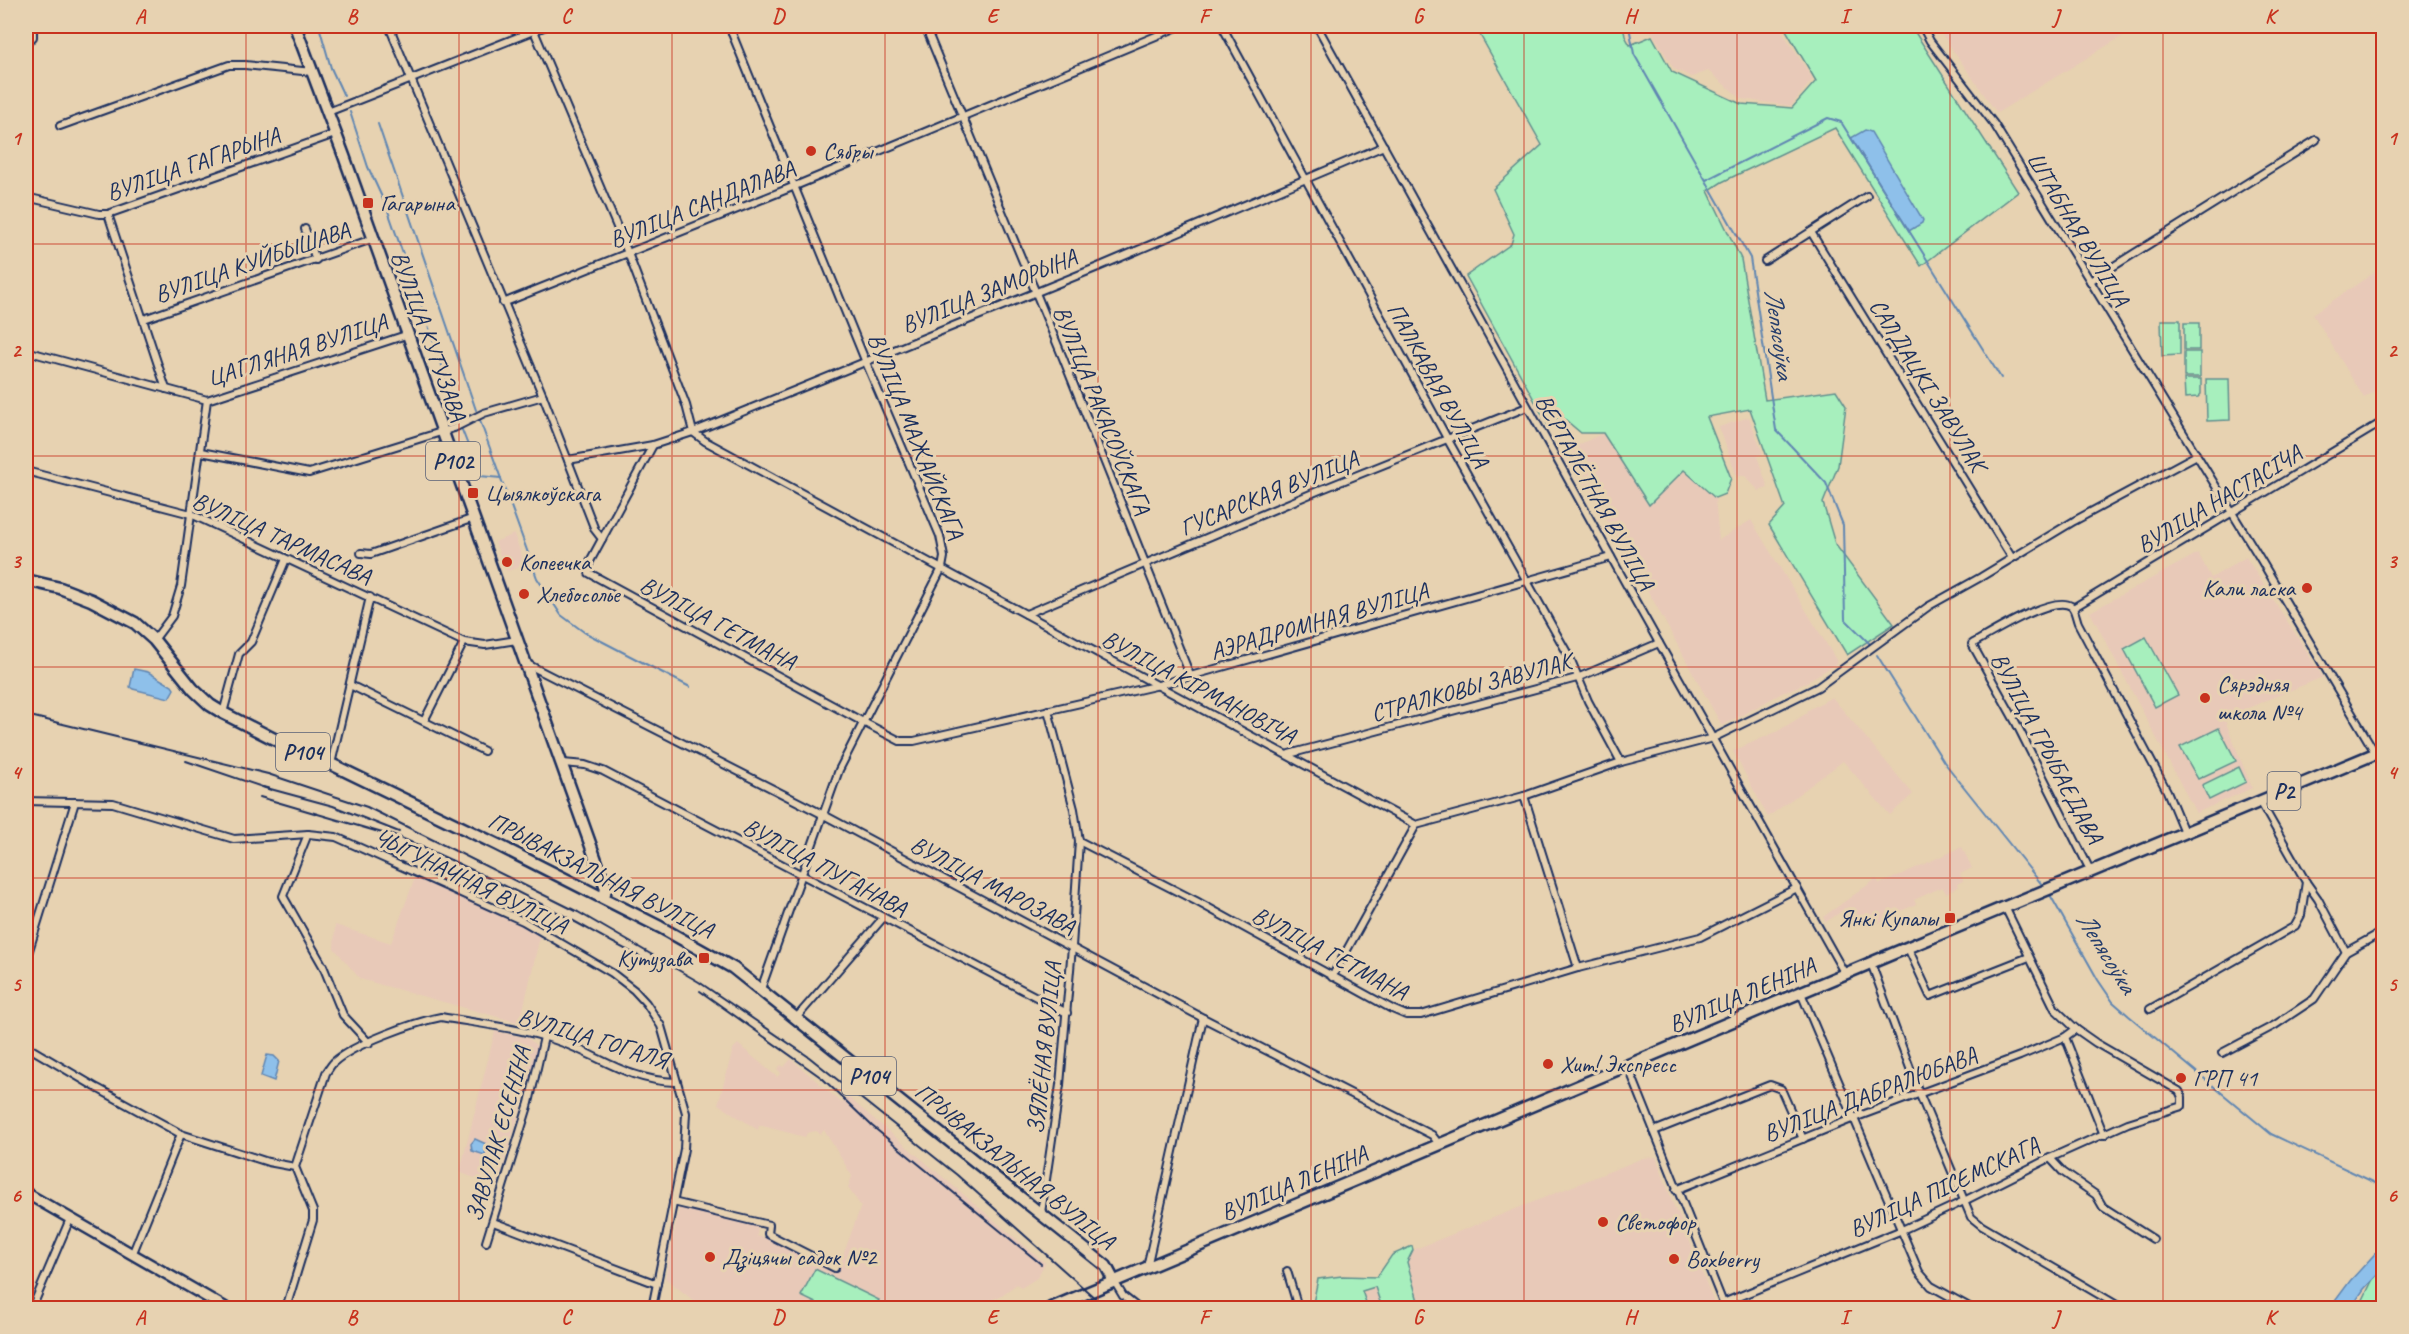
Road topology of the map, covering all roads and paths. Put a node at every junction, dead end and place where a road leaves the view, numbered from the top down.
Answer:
1 (33, 26) edge
2 (110, 26) edge
3 (124, 26) edge
4 (295, 26) edge
5 (389, 26) edge
6 (546, 26) edge
7 (729, 26) edge
8 (925, 26) edge
9 (1180, 26) edge
10 (1222, 26) edge
11 (1317, 26) edge
12 (1922, 26) edge
13 (533, 28) edge
14 (26, 37) edge
15 (312, 72) junction
16 (412, 80) junction
17 (328, 112) junction
18 (962, 116) junction
19 (60, 126) dead end
20 (335, 134) junction
21 (2316, 141) dead end
22 (1384, 146) junction
23 (1306, 179) junction
24 (795, 186) junction
25 (1867, 196) dead end
26 (26, 197) edge
27 (108, 214) junction
28 (305, 229) dead end
29 (1811, 232) junction
30 (372, 239) junction
31 (628, 253) junction
32 (316, 260) junction
33 (1764, 261) dead end
34 (2090, 281) junction
35 (1034, 293) junction
36 (503, 303) junction
37 (144, 319) junction
38 (406, 335) junction
39 (26, 351) edge
40 (865, 360) junction
41 (166, 389) junction
42 (543, 396) junction
43 (207, 400) junction
44 (1527, 407) junction
45 (2384, 421) edge
46 (441, 430) junction
47 (693, 432) junction
48 (1448, 440) junction
49 (653, 445) junction
50 (201, 452) junction
51 (2195, 456) junction
52 (568, 460) junction
53 (26, 471) edge
54 (2231, 512) junction
55 (191, 514) junction
56 (474, 518) junction
57 (602, 539) junction
58 (361, 553) dead end
59 (1611, 557) junction
60 (2012, 558) junction
61 (286, 559) junction
62 (1145, 564) junction
63 (942, 568) junction
64 (26, 580) edge
65 (1527, 580) junction
66 (370, 597) junction
67 (2073, 608) junction
68 (1026, 614) junction
69 (154, 640) junction
70 (518, 640) junction
71 (464, 642) junction
72 (1659, 643) junction
73 (526, 664) junction
74 (1190, 675) junction
75 (1577, 678) junction
76 (350, 685) junction
77 (1155, 686) junction
78 (1048, 710) junction
79 (223, 712) junction
80 (424, 721) junction
81 (863, 722) junction
82 (1713, 738) junction
83 (484, 751) dead end
84 (2380, 752) edge
85 (1288, 754) junction
86 (1621, 762) junction
87 (563, 763) junction
88 (331, 764) junction
89 (1524, 796) junction
90 (26, 801) edge
91 (2260, 801) junction
92 (75, 802) junction
93 (822, 814) junction
94 (1416, 825) junction
95 (2184, 832) junction
96 (308, 834) junction
97 (1078, 841) junction
98 (2091, 872) junction
99 (802, 874) junction
100 (2306, 882) junction
101 (1797, 888) junction
102 (604, 898) junction
103 (2005, 907) junction
104 (883, 918) junction
105 (2384, 931) edge
106 (1072, 947) junction
107 (1908, 948) junction
108 (2346, 952) junction
109 (2029, 957) junction
110 (26, 960) edge
111 (1871, 963) junction
112 (1578, 968) junction
113 (1845, 974) junction
114 (1332, 977) junction
115 (761, 989) junction
116 (1801, 993) junction
117 (2150, 1009) dead end
118 (1067, 1013) junction
119 (797, 1017) junction
120 (1203, 1018) junction
121 (2076, 1029) junction
122 (544, 1036) junction
123 (2065, 1037) junction
124 (369, 1043) junction
125 (26, 1046) edge
126 (2222, 1053) dead end
127 (1628, 1066) junction
128 (676, 1082) junction
129 (1920, 1095) junction
130 (1854, 1118) junction
131 (1654, 1131) junction
132 (181, 1134) junction
133 (2104, 1135) junction
134 (1803, 1139) junction
135 (1439, 1144) junction
136 (2050, 1158) junction
137 (295, 1167) junction
138 (1676, 1190) junction
139 (26, 1193) edge
140 (1964, 1201) junction
141 (674, 1202) junction
142 (1041, 1213) junction
143 (70, 1219) junction
144 (493, 1222) junction
145 (1902, 1230) junction
146 (2153, 1239) dead end
147 (486, 1242) dead end
148 (132, 1255) junction
149 (1147, 1267) junction
150 (836, 1268) dead end
151 (1287, 1271) dead end
152 (1114, 1281) junction
153 (657, 1284) junction
154 (1724, 1306) edge
155 (32, 1308) edge
156 (226, 1308) edge
157 (286, 1308) edge
158 (652, 1308) edge
159 (1051, 1308) edge
160 (1138, 1308) edge
161 (1291, 1308) edge
162 (1971, 1308) edge
163 (2122, 1308) edge

1 - 14 street
2 - 3 street
4 - 15 main road, ВУЛІЦА КУТУЗАВА / Р102
5 - 16 street
6 - 13 street
7 - 24 street, ВУЛІЦА МАЖАЙСКАГА
8 - 18 street, ВУЛІЦА РАКАСОЎСКАГА
9 - 18 street, ВУЛІЦА САНДАЛАВА
10 - 23 street, ПАЛКАВАЯ ВУЛІЦА
11 - 22 street, ВЕРТАЛЁТНАЯ ВУЛІЦА
12 - 34 street, ШТАБНАЯ ВУЛІЦА
13 - 16 street
13 - 31 street
15 - 17 main road, ВУЛІЦА КУТУЗАВА / Р102
15 - 19 street
16 - 17 street
16 - 36 street
17 - 20 main road, ВУЛІЦА КУТУЗАВА / Р102
18 - 24 street, ВУЛІЦА САНДАЛАВА
18 - 35 street, ВУЛІЦА РАКАСОЎСКАГА
20 - 27 street, ВУЛІЦА ГАГАРЫНА
20 - 30 main road, ВУЛІЦА КУТУЗАВА / Р102
21 - 34 street
22 - 23 street, ВУЛІЦА ЗАМОРЫНА
22 - 44 street, ВЕРТАЛЁТНАЯ ВУЛІЦА
23 - 35 street, ВУЛІЦА ЗАМОРЫНА
23 - 48 street, ПАЛКАВАЯ ВУЛІЦА
24 - 31 street, ВУЛІЦА САНДАЛАВА
24 - 40 street, ВУЛІЦА МАЖАЙСКАГА
25 - 29 street
26 - 27 street, ВУЛІЦА ГАГАРЫНА
27 - 37 street
28 - 32 street
29 - 33 street
29 - 60 street, САЛДАЦКІ ЗАВУЛАК
30 - 32 street, ВУЛІЦА КУЙБЫШАВА
30 - 38 main road, ВУЛІЦА КУТУЗАВА / Р102
31 - 36 street, ВУЛІЦА САНДАЛАВА
31 - 47 street
32 - 37 street, ВУЛІЦА КУЙБЫШАВА
34 - 51 street, ШТАБНАЯ ВУЛІЦА
35 - 40 street, ВУЛІЦА ЗАМОРЫНА
35 - 62 street, ВУЛІЦА РАКАСОЎСКАГА
36 - 42 street
37 - 41 street
38 - 43 street, ЦАГЛЯНАЯ ВУЛІЦА
38 - 46 main road, ВУЛІЦА КУТУЗАВА / Р102
39 - 41 street, ЦАГЛЯНАЯ ВУЛІЦА
40 - 47 street, ВУЛІЦА ЗАМОРЫНА
40 - 63 street, ВУЛІЦА МАЖАЙСКАГА
41 - 43 street, ЦАГЛЯНАЯ ВУЛІЦА
42 - 46 street
42 - 52 street
43 - 50 street
44 - 48 street, ГУСАРСКАЯ ВУЛІЦА
44 - 59 street, ВЕРТАЛЁТНАЯ ВУЛІЦА
45 - 54 street, ВУЛІЦА НАСТАСІЧА
46 - 50 street
46 - 56 main road, ВУЛІЦА КУТУЗАВА / Р102
47 - 49 street, ВУЛІЦА ЗАМОРЫНА
47 - 63 street, ВУЛІЦА КІРМАНОВІЧА
48 - 62 street, ГУСАРСКАЯ ВУЛІЦА
48 - 65 street, ПАЛКАВАЯ ВУЛІЦА
49 - 52 street, ВУЛІЦА ЗАМОРЫНА
49 - 57 street, ВУЛІЦА ГЕТМАНА
50 - 55 street
51 - 54 street, ШТАБНАЯ ВУЛІЦА
51 - 60 street
52 - 57 street
53 - 55 street, ВУЛІЦА ТАРМАСАВА
54 - 67 street, ВУЛІЦА НАСТАСІЧА
54 - 84 street, ШТАБНАЯ ВУЛІЦА
55 - 61 street, ВУЛІЦА ТАРМАСАВА
55 - 69 street
56 - 58 street
56 - 70 main road, ВУЛІЦА КУТУЗАВА / Р102
57 - 81 street, ВУЛІЦА ГЕТМАНА
59 - 65 street, АЭРАДРОМНАЯ ВУЛІЦА
59 - 72 street, ВЕРТАЛЁТНАЯ ВУЛІЦА
60 - 82 street
61 - 66 street, ВУЛІЦА ТАРМАСАВА
61 - 79 street
62 - 68 street, ГУСАРСКАЯ ВУЛІЦА
62 - 74 street, ВУЛІЦА РАКАСОЎСКАГА
63 - 68 street, ВУЛІЦА КІРМАНОВІЧА
63 - 81 street, ВУЛІЦА МАЖАЙСКАГА
64 - 69 main road, ПРЫВАКЗАЛЬНАЯ ВУЛІЦА / Р104
65 - 74 street, АЭРАДРОМНАЯ ВУЛІЦА
65 - 75 street, ПАЛКАВАЯ ВУЛІЦА
66 - 71 street, ВУЛІЦА ТАРМАСАВА
66 - 76 street
67 - 95 street
67 - 98 street, ВУЛІЦА ГРЫБАЕДАВА
68 - 77 street, ВУЛІЦА КІРМАНОВІЧА
69 - 79 main road, ПРЫВАКЗАЛЬНАЯ ВУЛІЦА / Р104
70 - 71 street, ВУЛІЦА ТАРМАСАВА
70 - 73 main road, ВУЛІЦА КУТУЗАВА / Р102
71 - 80 street
72 - 75 street, СТРАЛКОВЫ ЗАВУЛАК
72 - 82 street, ВЕРТАЛЁТНАЯ ВУЛІЦА
73 - 87 main road, ВУЛІЦА КУТУЗАВА / Р102
73 - 93 street, ВУЛІЦА МАРОЗАВА
74 - 77 street, АЭРАДРОМНАЯ ВУЛІЦА
75 - 85 street, СТРАЛКОВЫ ЗАВУЛАК
75 - 86 street, ПАЛКАВАЯ ВУЛІЦА
76 - 80 street
76 - 88 street
77 - 78 street, АЭРАДРОМНАЯ ВУЛІЦА
77 - 85 street, ВУЛІЦА КІРМАНОВІЧА
78 - 81 street, АЭРАДРОМНАЯ ВУЛІЦА
78 - 97 street, ЗЯЛЁНАЯ ВУЛІЦА
79 - 88 main road, ПРЫВАКЗАЛЬНАЯ ВУЛІЦА / Р104
80 - 83 street
81 - 93 street, ВУЛІЦА МАЖАЙСКАГА
82 - 86 street
82 - 101 street, ВЕРТАЛЁТНАЯ ВУЛІЦА
84 - 91 main road, ВУЛІЦА ЛЕНІНА / Р2
85 - 94 street, ВУЛІЦА КІРМАНОВІЧА
86 - 89 street
87 - 99 street, ВУЛІЦА ПУГАНАВА
87 - 102 main road, ВУЛІЦА КУТУЗАВА / Р102
88 - 102 main road, ПРЫВАКЗАЛЬНАЯ ВУЛІЦА / Р104
89 - 94 street
89 - 112 street
90 - 92 street, ЧЫГУНАЧНАЯ ВУЛІЦА
91 - 95 main road, ВУЛІЦА ЛЕНІНА / Р2
91 - 100 street
92 - 96 street, ЧЫГУНАЧНАЯ ВУЛІЦА
92 - 110 street
93 - 99 street, ВУЛІЦА МАЖАЙСКАГА
93 - 106 street, ВУЛІЦА МАРОЗАВА
94 - 114 street
95 - 98 main road, ВУЛІЦА ЛЕНІНА / Р2
96 - 124 street
96 - 128 street, ЧЫГУНАЧНАЯ ВУЛІЦА
97 - 106 street, ЗЯЛЁНАЯ ВУЛІЦА
97 - 114 street, ВУЛІЦА ГЕТМАНА
98 - 103 main road, ВУЛІЦА ЛЕНІНА / Р2
99 - 104 street, ВУЛІЦА ПУГАНАВА
99 - 115 street, ВУЛІЦА МАЖАЙСКАГА
100 - 108 street
100 - 117 street
101 - 112 street, ВУЛІЦА ГЕТМАНА
101 - 113 street, ВЕРТАЛЁТНАЯ ВУЛІЦА
102 - 115 main road, ПРЫВАКЗАЛЬНАЯ ВУЛІЦА / Р104
103 - 107 main road, ВУЛІЦА ЛЕНІНА / Р2
103 - 109 street
104 - 118 street, ВУЛІЦА ПУГАНАВА
104 - 119 street
105 - 108 street
106 - 118 street, ЗЯЛЁНАЯ ВУЛІЦА
106 - 120 street, ВУЛІЦА МАРОЗАВА
107 - 109 street
107 - 111 main road, ВУЛІЦА ЛЕНІНА / Р2
108 - 126 street
109 - 121 street
111 - 113 main road, ВУЛІЦА ЛЕНІНА / Р2
111 - 129 street
112 - 114 street, ВУЛІЦА ГЕТМАНА
113 - 116 main road, ВУЛІЦА ЛЕНІНА / Р2
115 - 119 main road, ПРЫВАКЗАЛЬНАЯ ВУЛІЦА / Р104
116 - 127 main road, ВУЛІЦА ЛЕНІНА / Р2
116 - 130 street
118 - 142 street, ЗЯЛЁНАЯ ВУЛІЦА
119 - 142 main road, ПРЫВАКЗАЛЬНАЯ ВУЛІЦА / Р104
120 - 135 street, ВУЛІЦА МАРОЗАВА
120 - 149 street
121 - 123 street, ВУЛІЦА ДАБРАЛЮБАВА
121 - 133 street, ВУЛІЦА ПІСЕМСКАГА
122 - 124 street, ВУЛІЦА ГОГАЛЯ
122 - 128 street, ВУЛІЦА ГОГАЛЯ
122 - 144 street, ЗАВУЛАК ЕСЕНІНА
123 - 129 street, ВУЛІЦА ДАБРАЛЮБАВА
123 - 133 street
124 - 137 street, ВУЛІЦА ГОГАЛЯ
125 - 132 street
127 - 131 street
127 - 135 main road, ВУЛІЦА ЛЕНІНА / Р2
128 - 141 street, ЧЫГУНАЧНАЯ ВУЛІЦА
129 - 130 street, ВУЛІЦА ДАБРАЛЮБАВА
129 - 140 street
130 - 134 street, ВУЛІЦА ДАБРАЛЮБАВА
130 - 145 street
131 - 134 street
131 - 138 street
132 - 137 street
132 - 148 street
133 - 136 street, ВУЛІЦА ПІСЕМСКАГА
134 - 138 street, ВУЛІЦА ДАБРАЛЮБАВА
135 - 149 main road, ВУЛІЦА ЛЕНІНА / Р2
136 - 140 street, ВУЛІЦА ПІСЕМСКАГА
136 - 146 street
137 - 157 street
138 - 154 street
139 - 143 main road
140 - 145 street, ВУЛІЦА ПІСЕМСКАГА
140 - 163 street
141 - 150 street
141 - 153 street, ЧЫГУНАЧНАЯ ВУЛІЦА
142 - 152 main road, ПРЫВАКЗАЛЬНАЯ ВУЛІЦА / Р104
143 - 148 main road
143 - 155 street
144 - 147 street, ЗАВУЛАК ЕСЕНІНА
144 - 153 street
145 - 154 street, ВУЛІЦА ПІСЕМСКАГА
145 - 162 street
148 - 156 main road
149 - 152 main road, ВУЛІЦА ЛЕНІНА / Р2
151 - 161 street
152 - 159 main road, ВУЛІЦА ЛЕНІНА / Р2
152 - 160 street
153 - 158 street, ЧЫГУНАЧНАЯ ВУЛІЦА

